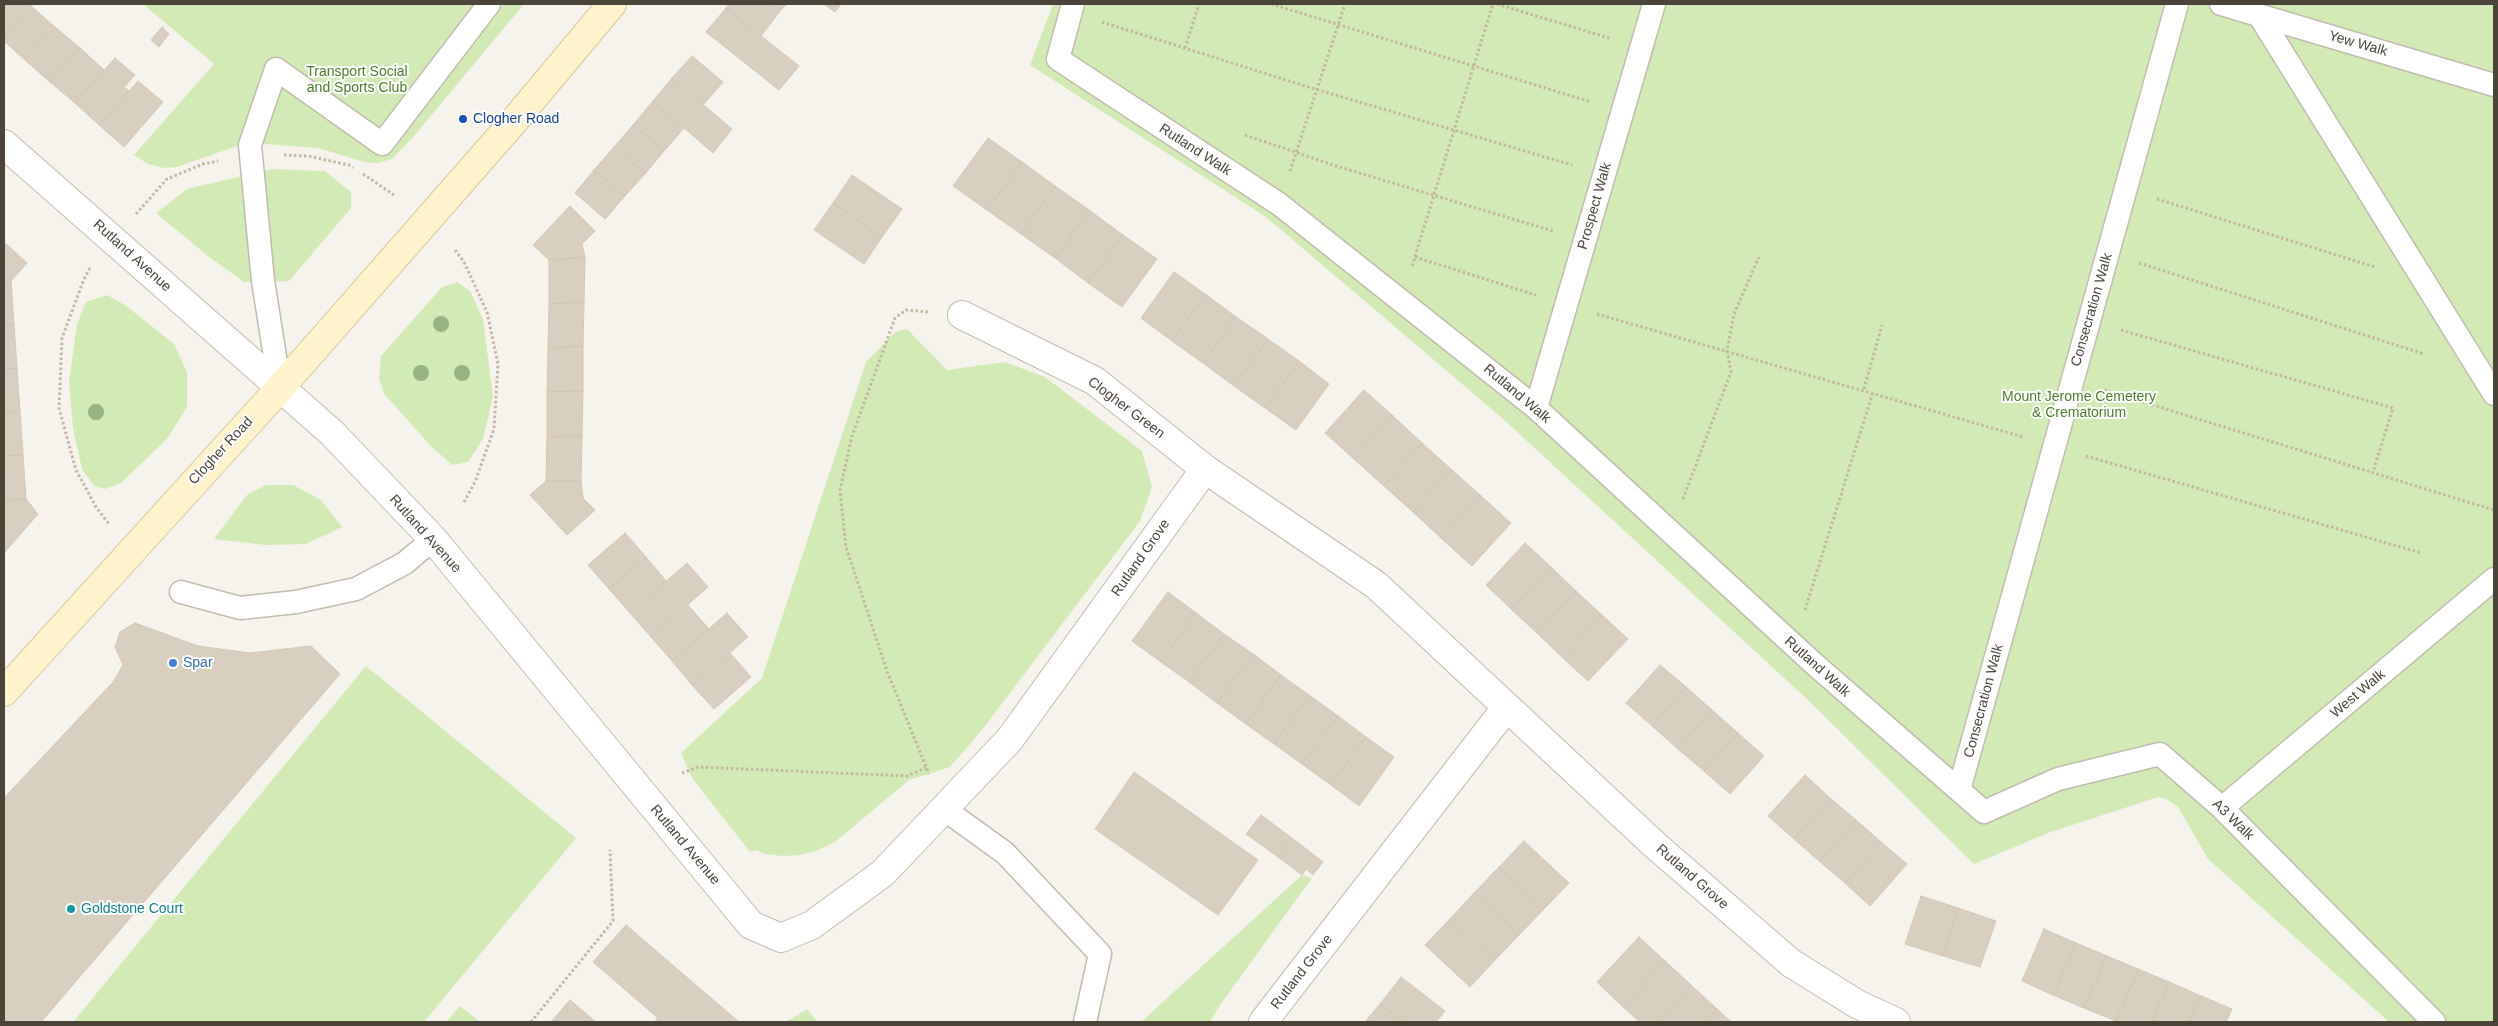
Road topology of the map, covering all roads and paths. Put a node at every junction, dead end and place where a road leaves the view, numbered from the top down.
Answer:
1 (490, 4) edge
2 (612, 4) edge
3 (1199, 4) edge
4 (1271, 4) edge
5 (1344, 4) edge
6 (1493, 4) edge
7 (1498, 4) edge
8 (1654, 4) edge
9 (2176, 4) edge
10 (2221, 4) edge
11 (1071, 8) edge
12 (2259, 15) junction
13 (1338, 25) junction
14 (1185, 48) junction
15 (1641, 48) junction
16 (1474, 66) junction
17 (2494, 85) edge
18 (1317, 90) junction
19 (1622, 112) junction
20 (1454, 130) junction
21 (1245, 135) dead end
22 (4, 144) edge
23 (1296, 152) junction
24 (1604, 175) junction
25 (2125, 189) junction
26 (1434, 195) junction
27 (1279, 204) junction
28 (1585, 240) junction
29 (455, 250) dead end
30 (2108, 253) junction
31 (1415, 257) junction
32 (1759, 257) dead end
33 (2411, 259) junction
34 (1401, 301) junction
35 (1566, 304) junction
36 (962, 315) joint
37 (2089, 321) junction
38 (1882, 325) dead end
39 (1727, 351) junction
40 (2424, 354) dead end
41 (2072, 380) junction
42 (280, 388) junction
43 (1864, 389) junction
44 (1873, 392) junction
45 (2494, 394) edge
46 (1536, 408) junction
47 (2054, 446) junction
48 (1205, 469) junction
49 (2373, 472) junction
50 (463, 504) dead end
51 (2494, 510) edge
52 (1671, 532) junction
53 (433, 540) junction
54 (2421, 553) dead end
55 (2494, 579) edge
56 (181, 592) dead end
57 (1794, 646) junction
58 (4, 692) edge
59 (1506, 708) junction
60 (926, 768) junction
61 (682, 773) dead end
62 (1959, 790) junction
63 (2222, 808) junction
64 (944, 809) junction
65 (1984, 812) joint
66 (610, 850) dead end
67 (812, 925) joint
68 (531, 1022) edge
69 (1084, 1022) edge
70 (1263, 1022) edge
71 (1896, 1022) edge
72 (2434, 1022) edge

1 - 42 lane
2 - 42 street, Clogher Road
3 - 14 path
4 - 13 path
5 - 13 path
6 - 16 path
7 - 15 path
8 - 15 lane, Prospect Walk
9 - 25 lane, Consecration Walk
10 - 12 lane, Yew Walk
11 - 14 path
11 - 27 lane, Rutland Walk
12 - 17 lane, Yew Walk
12 - 33 lane
13 - 16 path
13 - 18 path
14 - 18 path
15 - 19 lane, Prospect Walk
16 - 19 path
16 - 20 path
18 - 20 path
18 - 23 path
19 - 24 lane, Prospect Walk
20 - 24 path
20 - 26 path
21 - 23 path
22 - 42 street, Rutland Avenue
23 - 26 path
23 - 27 path
24 - 28 lane, Prospect Walk
25 - 30 lane, Consecration Walk
25 - 33 path
26 - 28 path
26 - 31 path
27 - 34 lane, Rutland Walk
28 - 35 lane, Prospect Walk
29 - 50 path
30 - 37 lane, Consecration Walk
30 - 40 path
31 - 34 path
31 - 35 path
32 - 39 path
33 - 45 lane
34 - 46 lane, Rutland Walk
35 - 39 path
35 - 46 lane, Prospect Walk
36 - 48 street, Clogher Green
36 - 60 path
37 - 41 lane, Consecration Walk
37 - 49 path
38 - 43 path
39 - 43 path
39 - 52 path
41 - 47 lane, Consecration Walk
41 - 49 path
42 - 53 street, Rutland Avenue
42 - 58 street, Clogher Road
43 - 44 path
44 - 47 path
44 - 57 path
46 - 52 lane, Rutland Walk
47 - 54 path
47 - 62 lane, Consecration Walk
48 - 59 street, Rutland Grove
48 - 64 street, Rutland Grove
49 - 51 path
52 - 57 lane, Rutland Walk
53 - 56 lane
53 - 67 street, Rutland Avenue
55 - 63 lane, West Walk
57 - 62 lane, Rutland Walk
59 - 70 street, Rutland Grove
59 - 71 street, Rutland Grove
60 - 61 path
60 - 64 path
62 - 65 lane, Rutland Walk
63 - 65 lane, A3 Walk
63 - 72 lane, A3 Walk
64 - 67 street, Rutland Grove
64 - 69 lane
66 - 68 path

